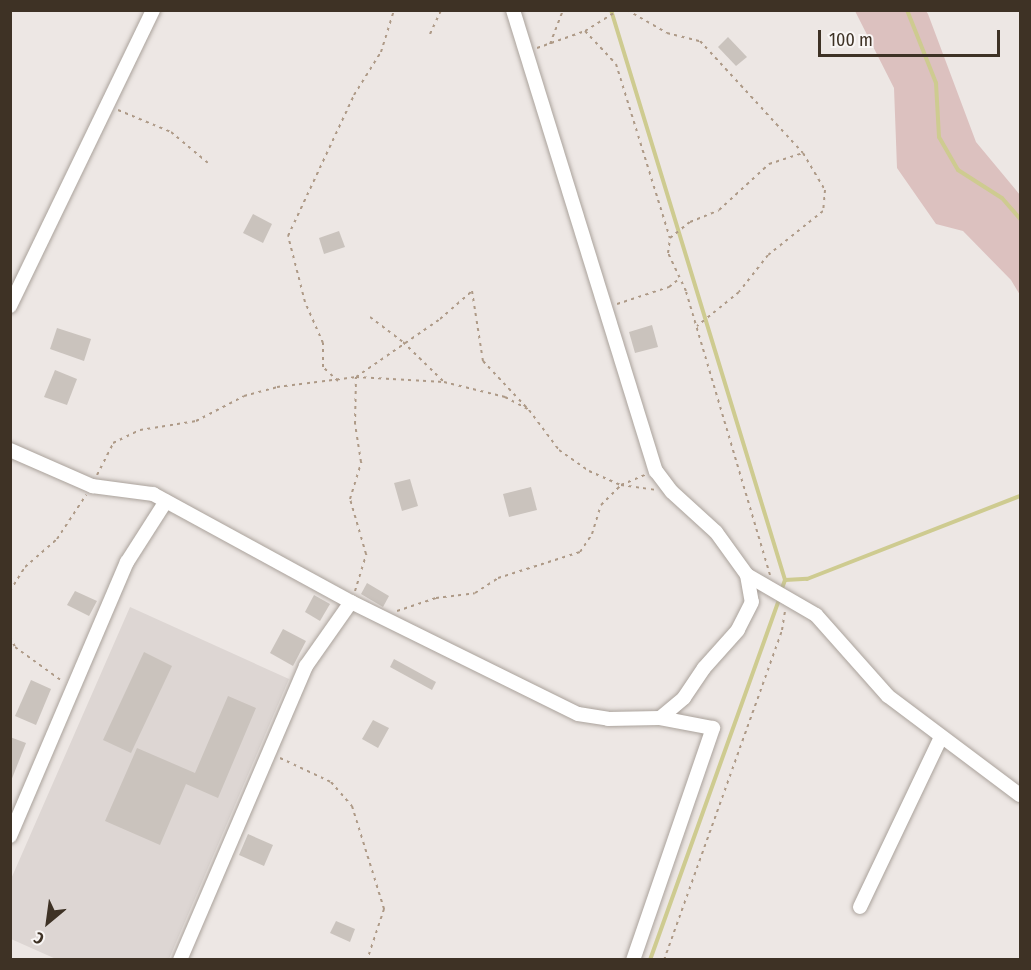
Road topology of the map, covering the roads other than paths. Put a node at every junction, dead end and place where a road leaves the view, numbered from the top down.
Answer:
1 (153, 10) edge
2 (513, 10) edge
3 (10, 306) edge
4 (10, 450) edge
5 (166, 501) junction
6 (747, 575) junction
7 (351, 602) junction
8 (660, 718) junction
9 (941, 737) junction
10 (1020, 795) edge
11 (10, 836) edge
12 (860, 907) dead end
13 (180, 960) edge
14 (633, 960) edge

1 - 3 street
2 - 6 street
4 - 5 street
5 - 7 street
5 - 11 street
6 - 8 street
6 - 9 street
7 - 8 street
7 - 13 street
8 - 14 street
9 - 10 street
9 - 12 street

